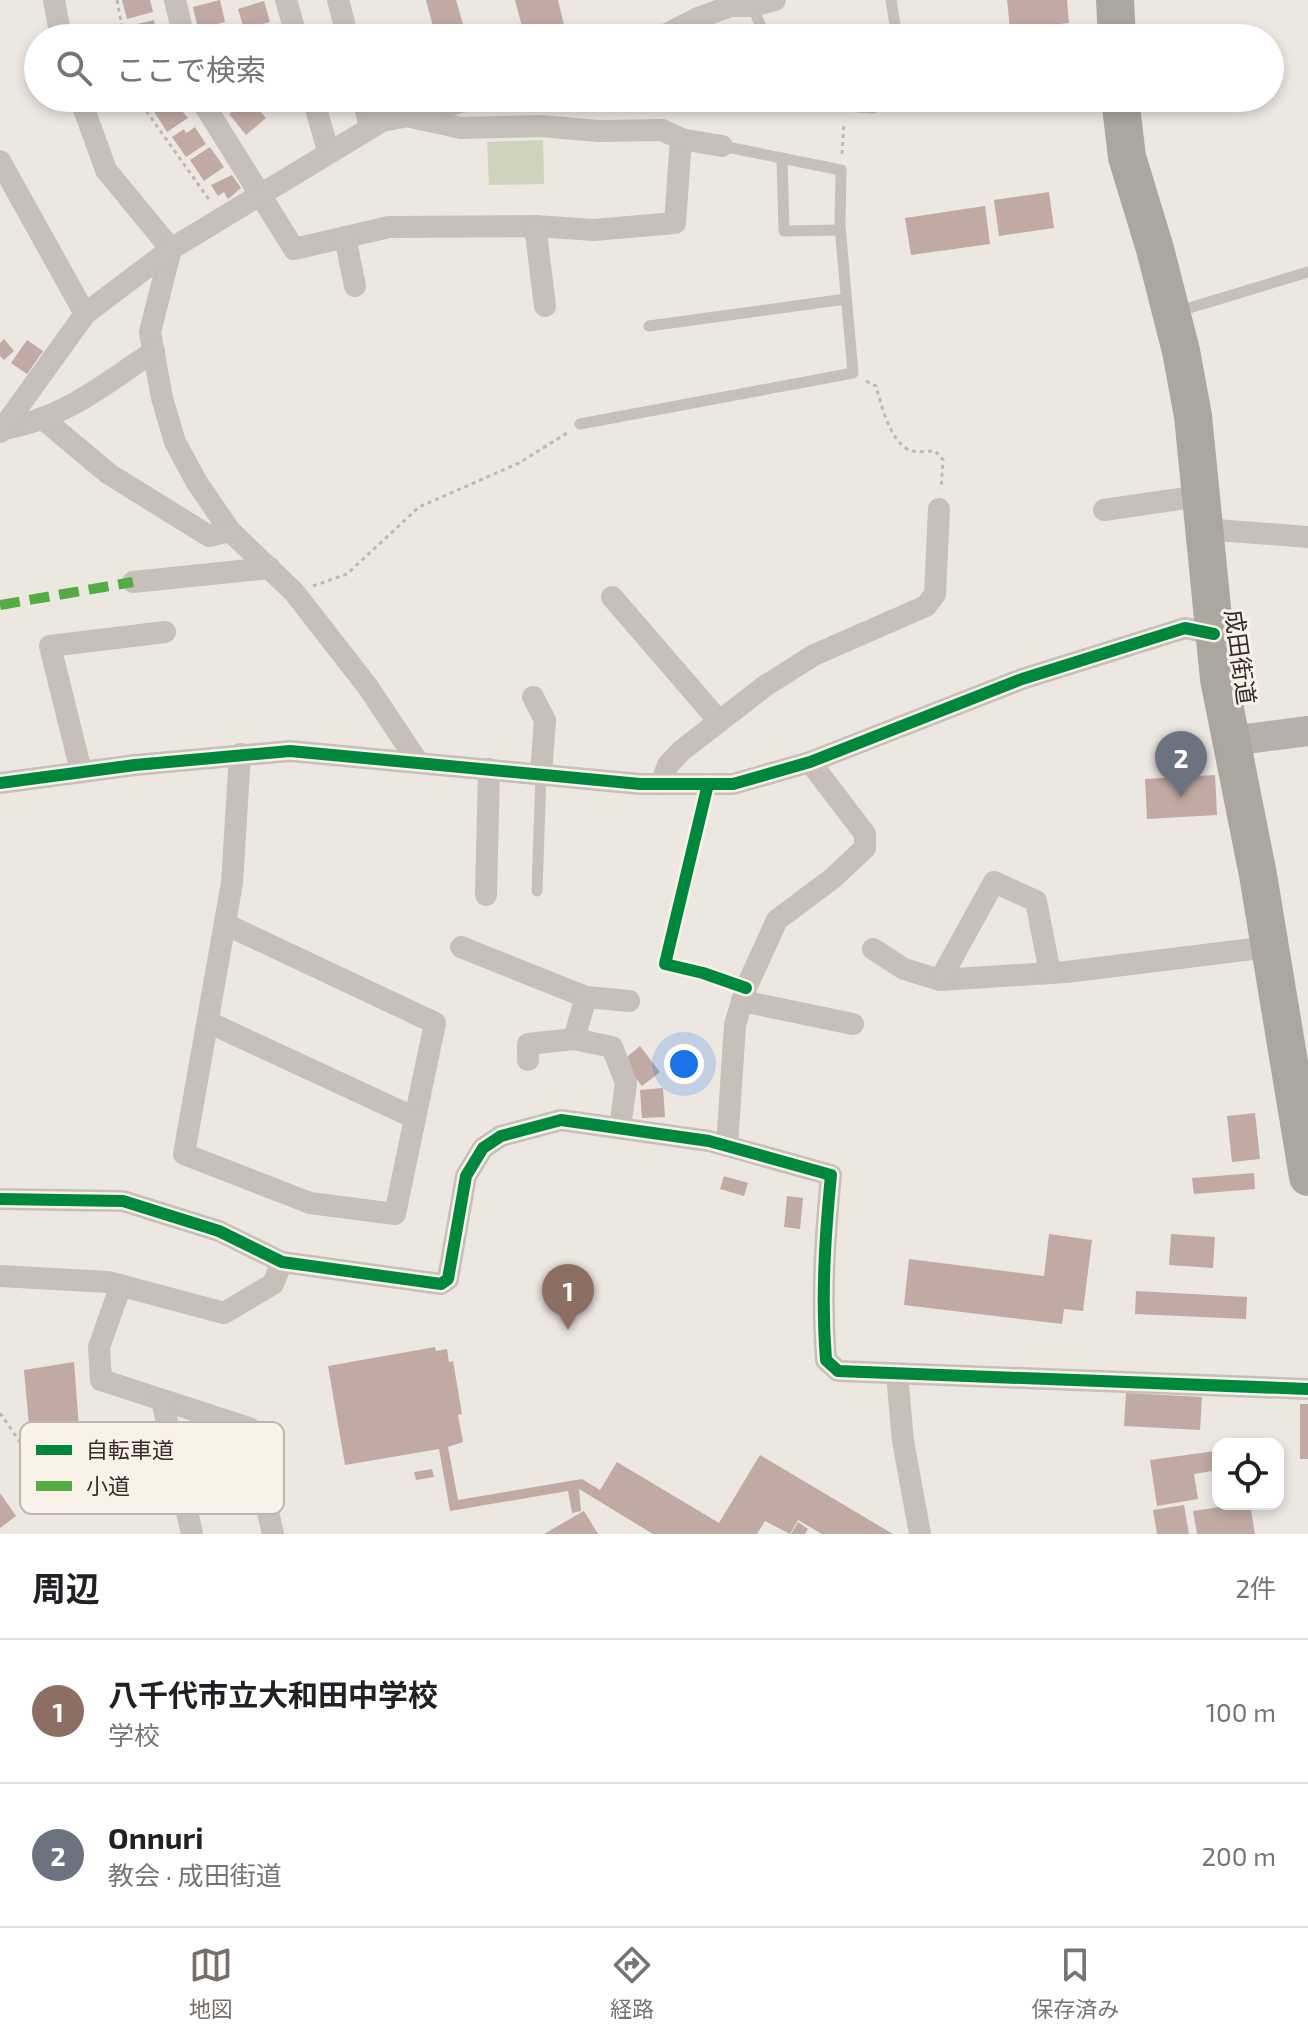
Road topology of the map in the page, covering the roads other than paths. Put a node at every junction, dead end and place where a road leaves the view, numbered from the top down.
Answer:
1 (54, 0) edge
2 (175, 0) edge
3 (286, 0) edge
4 (338, 0) edge
5 (775, 0) edge
6 (891, 0) edge
7 (1115, 0) edge
8 (737, 4) edge
9 (58, 24) edge
10 (181, 24) edge
11 (293, 24) edge
12 (344, 24) edge
13 (708, 24) edge
14 (754, 24) edge
15 (895, 24) edge
16 (1116, 24) edge
17 (85, 112) edge
18 (209, 112) edge
19 (317, 112) edge
20 (366, 112) edge
21 (422, 112) edge
22 (1122, 112) edge
23 (411, 117) junction
24 (370, 128) junction
25 (681, 139) junction
26 (722, 146) joint
27 (328, 151) junction
28 (782, 158) junction
29 (0, 161) edge
30 (261, 193) junction
31 (535, 226) junction
32 (840, 230) junction
33 (345, 237) junction
34 (171, 249) junction
35 (1308, 272) edge
36 (355, 286) dead end
37 (846, 299) junction
38 (545, 306) dead end
39 (1171, 313) junction
40 (85, 314) junction
41 (649, 326) dead end
42 (154, 351) junction
43 (42, 418) junction
44 (580, 424) road end
45 (2, 430) edge
46 (939, 509) road end
47 (1104, 510) dead end
48 (1202, 512) junction
49 (230, 531) junction
50 (1308, 537) edge
51 (270, 568) junction
52 (133, 582) dead end
53 (612, 597) dead end
54 (165, 632) dead end
55 (1214, 634) junction
56 (533, 697) dead end
57 (719, 721) junction
58 (1308, 731) edge
59 (1231, 741) junction
60 (240, 754) junction
61 (418, 762) junction
62 (810, 762) junction
63 (489, 769) junction
64 (81, 771) junction
65 (541, 774) junction
66 (0, 783) edge
67 (661, 784) junction
68 (537, 891) dead end
69 (486, 895) dead end
70 (225, 924) junction
71 (461, 947) dead end
72 (1269, 947) junction
73 (873, 949) dead end
74 (1050, 973) junction
75 (940, 980) junction
76 (744, 995) junction
77 (586, 997) junction
78 (629, 1001) dead end
79 (208, 1022) junction
80 (853, 1024) dead end
81 (574, 1039) junction
82 (527, 1044) dead end
83 (415, 1118) junction
84 (620, 1128) junction
85 (727, 1146) junction
86 (1308, 1177) edge
87 (0, 1199) edge
88 (282, 1262) junction
89 (0, 1276) edge
90 (121, 1285) junction
91 (897, 1374) junction
92 (1308, 1389) edge
93 (162, 1400) junction
94 (167, 1422) edge
95 (230, 1422) edge
96 (188, 1514) edge
97 (268, 1514) edge
98 (192, 1534) edge
99 (273, 1534) edge
100 (920, 1534) edge

1 - 9 street
2 - 10 street
3 - 11 street
4 - 12 street
5 - 8 street
6 - 15 lane
7 - 16 highway
8 - 13 street
8 - 14 lane
17 - 34 street
18 - 30 street
19 - 27 street
20 - 24 street
21 - 23 street
22 - 39 highway, 成田街道
23 - 24 street
23 - 25 street
24 - 27 street
25 - 26 street
25 - 31 street
26 - 28 lane
27 - 30 street
28 - 32 lane
28 - 32 lane
29 - 40 street
30 - 33 street
30 - 34 street
31 - 33 street
31 - 38 street
32 - 37 lane
33 - 36 street
34 - 40 street
34 - 42 street
35 - 39 lane
37 - 41 lane
37 - 44 lane
39 - 48 highway, 成田街道
40 - 45 street
42 - 43 street
42 - 49 street
43 - 45 street
43 - 49 street
46 - 57 street
47 - 48 street
48 - 50 street
48 - 55 highway, 成田街道
49 - 51 street
51 - 52 street
51 - 61 street
53 - 57 street
54 - 64 street
55 - 59 highway, 成田街道
55 - 62 street
56 - 65 street
57 - 67 street
58 - 59 main road
59 - 72 highway, 成田街道
60 - 61 street
60 - 64 street
60 - 70 street
61 - 63 street
62 - 67 street
62 - 76 street
63 - 65 street
63 - 69 street
64 - 66 street
65 - 67 street
65 - 68 lane
70 - 79 street
70 - 83 street
71 - 77 street
72 - 74 street
72 - 86 highway, 成田街道
73 - 75 street
74 - 75 street
74 - 75 street
76 - 80 street
76 - 85 street
77 - 78 street
77 - 81 street
79 - 83 street
79 - 83 street
81 - 82 street
81 - 84 street
84 - 85 street
84 - 88 street
85 - 91 street
87 - 88 street
88 - 90 street
89 - 90 street
90 - 93 street
91 - 92 street
91 - 100 street
93 - 94 street
93 - 95 street
96 - 98 street
97 - 99 street

